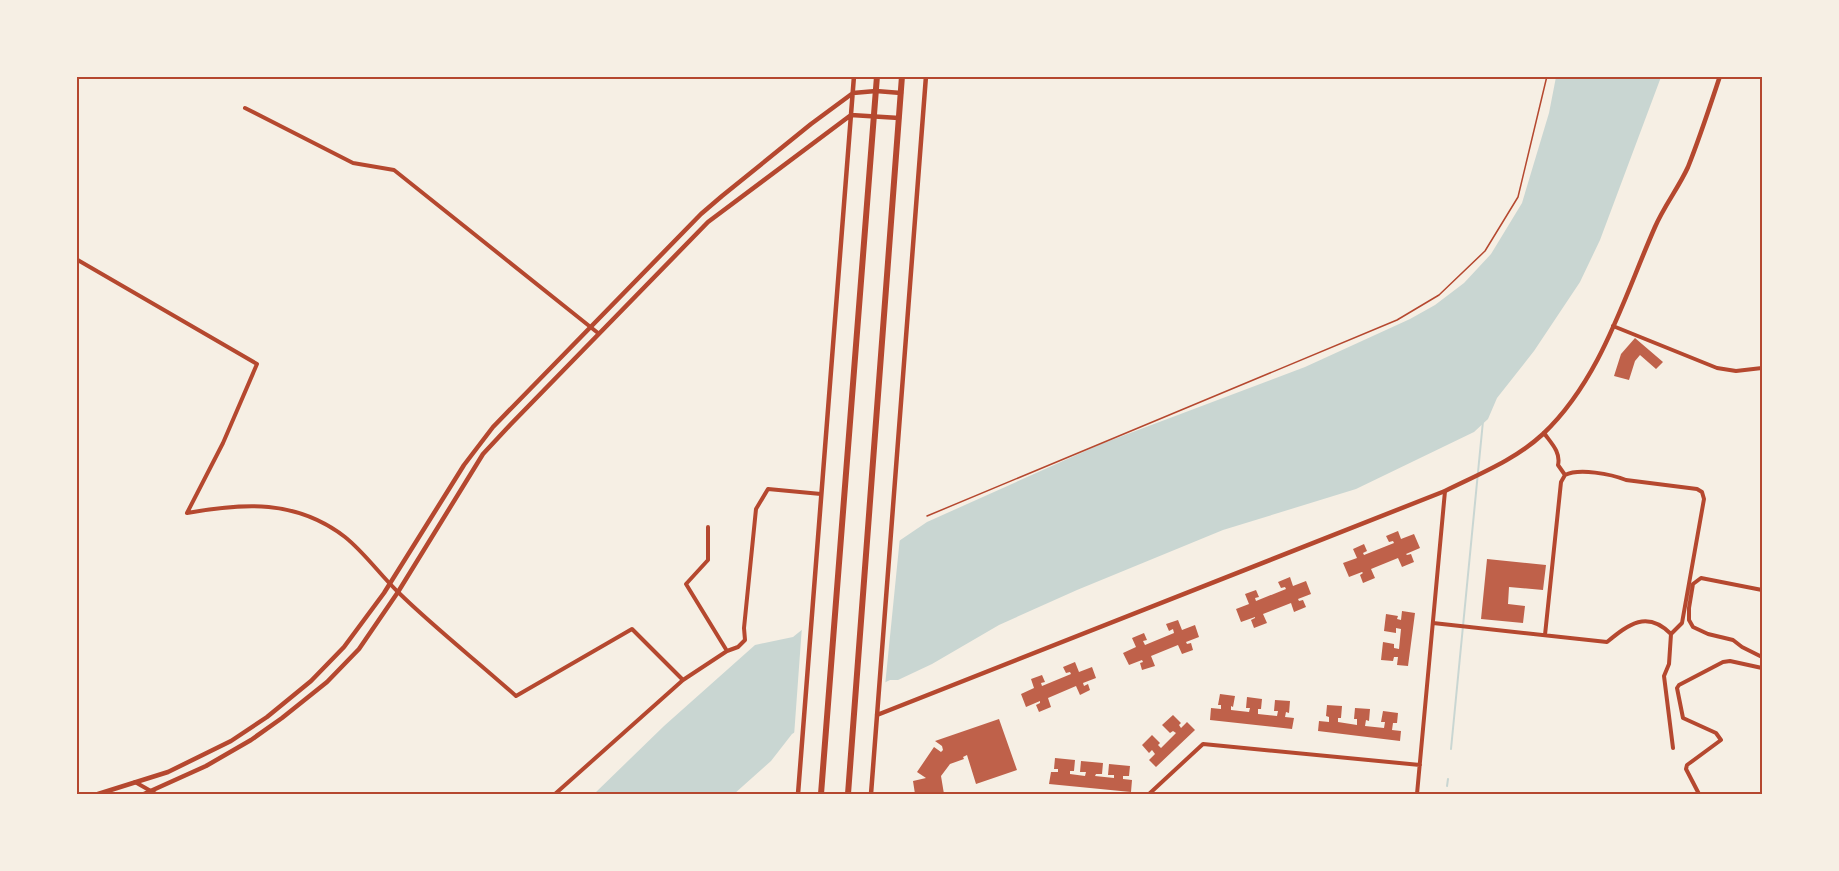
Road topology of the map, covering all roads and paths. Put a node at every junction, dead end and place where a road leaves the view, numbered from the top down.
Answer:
1 (854, 76) edge
2 (877, 76) edge
3 (902, 76) edge
4 (926, 76) edge
5 (1546, 76) edge
6 (1720, 76) edge
7 (876, 91) junction
8 (853, 93) junction
9 (901, 93) junction
10 (245, 108) dead end
11 (851, 115) junction
12 (874, 116) junction
13 (898, 118) junction
14 (76, 259) edge
15 (1613, 326) junction
16 (590, 327) junction
17 (598, 333) junction
18 (1762, 368) edge
19 (1544, 434) junction
20 (1565, 475) junction
21 (1445, 491) junction
22 (821, 494) junction
23 (927, 516) dead end
24 (708, 527) dead end
25 (390, 583) junction
26 (1762, 590) edge
27 (398, 592) junction
28 (1432, 623) junction
29 (1671, 634) junction
30 (1545, 635) junction
31 (727, 651) junction
32 (1762, 657) edge
33 (1762, 668) edge
34 (683, 680) junction
35 (877, 715) junction
36 (1673, 748) dead end
37 (1420, 765) junction
38 (135, 782) junction
39 (153, 794) edge
40 (98, 795) edge
41 (144, 795) edge
42 (555, 795) edge
43 (798, 795) edge
44 (821, 795) edge
45 (848, 795) edge
46 (871, 795) edge
47 (1041, 795) edge
48 (1050, 795) edge
49 (1149, 795) edge
50 (1417, 795) edge
51 (1699, 795) edge

1 - 8 street
2 - 7 main road
3 - 9 main road
4 - 35 street
5 - 23 path
6 - 15 street
7 - 8 street
7 - 9 street
7 - 12 main road
8 - 11 street
8 - 16 street
9 - 13 main road
10 - 16 street
11 - 12 street
11 - 17 street
11 - 22 street
12 - 13 street
12 - 44 main road
13 - 45 main road
14 - 25 street
15 - 18 street
15 - 19 street
16 - 17 street
16 - 25 street
17 - 27 street
19 - 20 street
19 - 21 street
20 - 29 street
20 - 30 street
21 - 28 street
21 - 35 street
22 - 31 street
22 - 43 street
24 - 31 street
25 - 27 street
25 - 38 street
26 - 32 street
27 - 34 street
27 - 39 street
28 - 30 street
28 - 37 street
29 - 30 street
29 - 36 street
31 - 34 street
33 - 51 street
34 - 42 street
35 - 46 street
37 - 49 street
37 - 50 street
38 - 39 street
38 - 40 street
39 - 41 street
47 - 48 street

